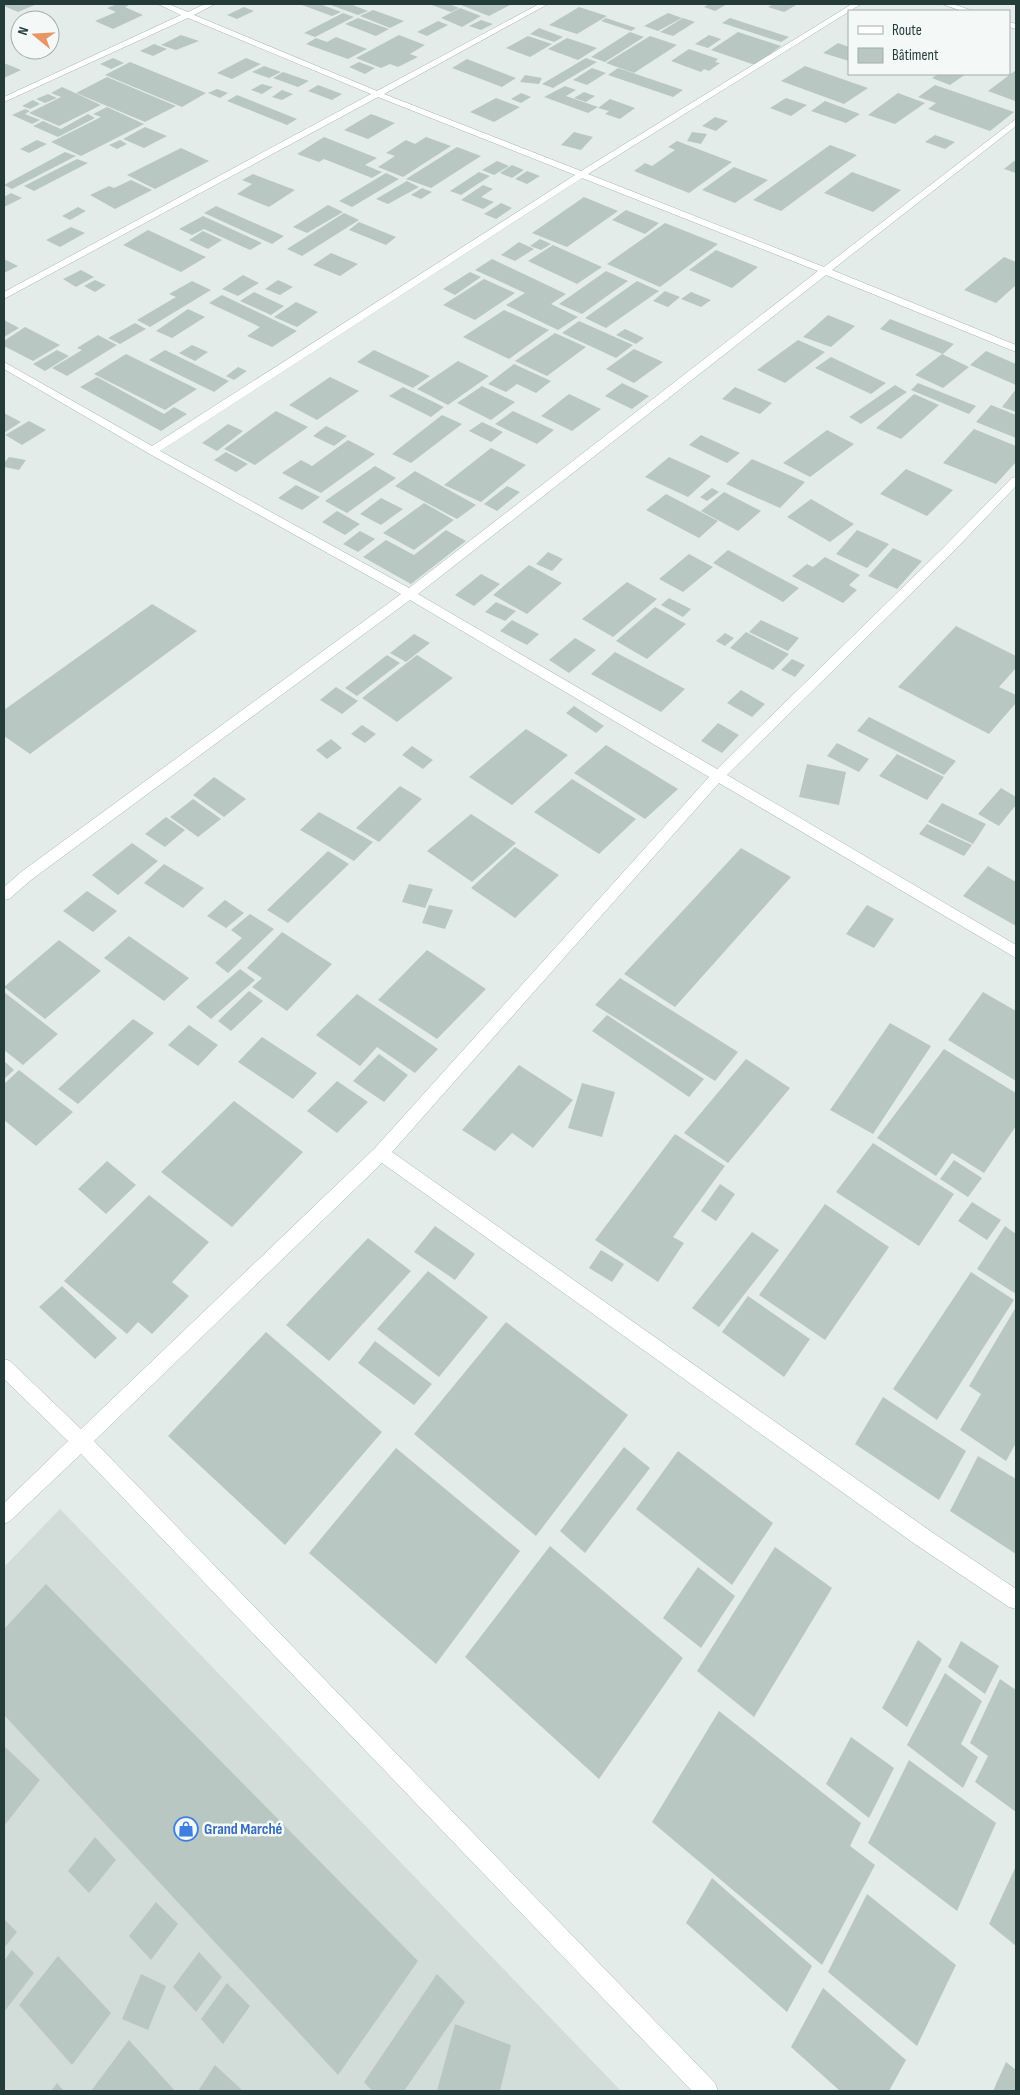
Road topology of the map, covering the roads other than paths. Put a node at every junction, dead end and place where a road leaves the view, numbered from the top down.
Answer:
1 (162, 4) edge
2 (211, 4) edge
3 (544, 4) edge
4 (857, 4) edge
5 (946, 4) edge
6 (966, 10) edge
7 (189, 15) junction
8 (378, 94) junction
9 (4, 100) edge
10 (1016, 122) edge
11 (582, 174) junction
12 (826, 271) junction
13 (4, 296) edge
14 (1016, 349) edge
15 (4, 365) edge
16 (152, 451) junction
17 (1016, 480) edge
18 (410, 594) junction
19 (717, 777) junction
20 (4, 895) edge
21 (1016, 952) edge
22 (381, 1153) junction
23 (4, 1368) edge
24 (82, 1442) junction
25 (4, 1515) edge
26 (1016, 1600) edge
27 (707, 2091) edge

1 - 7 street
2 - 7 street
3 - 8 street
4 - 11 street
5 - 6 street
7 - 8 street
7 - 9 street
8 - 11 street
8 - 13 street
10 - 12 street
11 - 12 street
11 - 16 street
12 - 14 street
12 - 18 street
15 - 16 street
16 - 18 street
17 - 19 street
18 - 19 street
18 - 20 street
19 - 21 street
19 - 22 street
22 - 24 street
22 - 26 street
23 - 24 street
24 - 25 street
24 - 27 street

